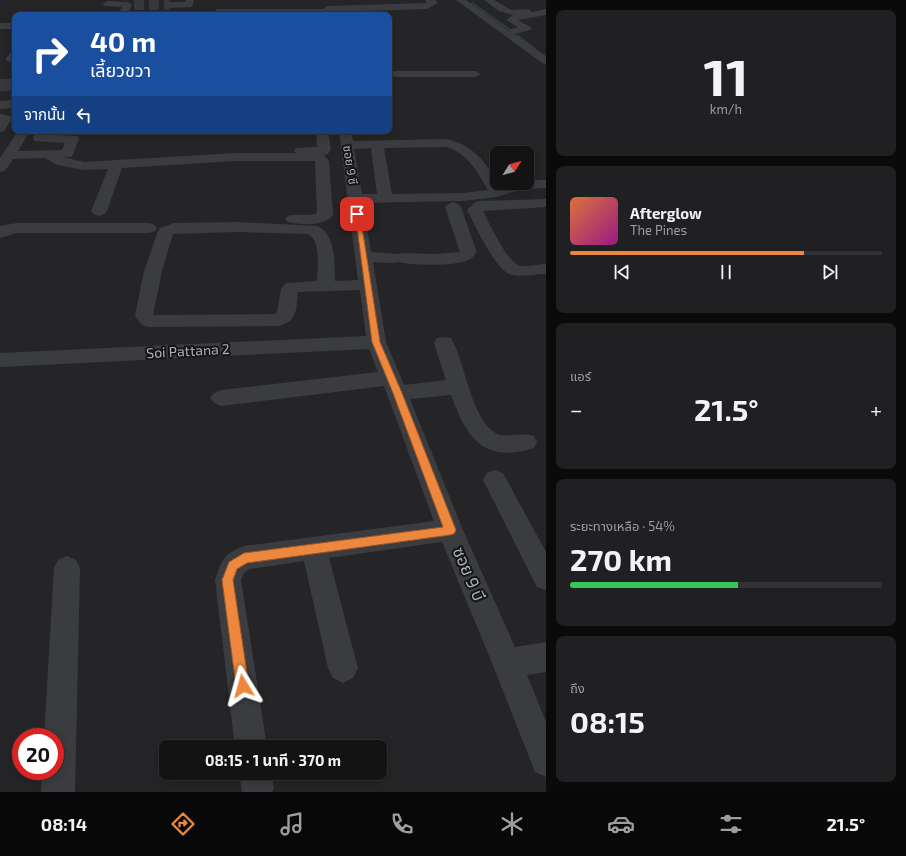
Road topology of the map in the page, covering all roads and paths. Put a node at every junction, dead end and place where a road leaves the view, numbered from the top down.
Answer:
1 (305, 0) edge
2 (355, 0) edge
3 (429, 0) edge
4 (461, 0) edge
5 (478, 0) edge
6 (488, 0) edge
7 (107, 4) edge
8 (169, 5) tunnel mouth
9 (188, 6) edge
10 (546, 8) edge
11 (327, 9) edge
12 (364, 9) junction
13 (125, 12) edge
14 (310, 12) edge
15 (314, 12) edge
16 (546, 12) edge
17 (0, 26) edge
18 (12, 26) edge
19 (538, 26) dead end
20 (527, 28) junction
21 (507, 33) junction
22 (546, 61) edge
23 (392, 74) edge
24 (476, 74) dead end
25 (12, 104) edge
26 (0, 105) edge
27 (0, 118) edge
28 (0, 128) edge
29 (22, 134) edge
30 (322, 134) edge
31 (0, 137) edge
32 (39, 138) dead end
33 (346, 138) edge
34 (377, 145) junction
35 (123, 151) dead end
36 (101, 152) dead end
37 (47, 154) junction
38 (67, 154) junction
39 (9, 155) junction
40 (117, 164) junction
41 (0, 168) edge
42 (546, 184) edge
43 (497, 193) junction
44 (355, 199) junction
45 (386, 199) junction
46 (546, 203) edge
47 (454, 206) dead end
48 (99, 210) dead end
49 (231, 220) dead end
50 (149, 228) dead end
51 (0, 233) edge
52 (362, 258) junction
53 (546, 269) edge
54 (326, 285) junction
55 (367, 285) junction
56 (376, 342) junction
57 (444, 343) dead end
58 (0, 360) edge
59 (394, 386) junction
60 (458, 387) junction
61 (221, 398) dead end
62 (526, 442) dead end
63 (495, 480) dead end
64 (450, 530) junction
65 (314, 549) junction
66 (67, 568) dead end
67 (546, 578) edge
68 (546, 657) edge
69 (507, 663) junction
70 (343, 668) dead end
71 (250, 740) edge
72 (546, 761) edge
73 (58, 792) edge

1 - 14 street
2 - 12 street
3 - 12 street
4 - 5 street
4 - 21 street
6 - 10 street
7 - 13 street
8 - 9 street
11 - 12 street
11 - 15 street
16 - 20 street
17 - 18 street
19 - 20 street
20 - 21 street
21 - 22 street
23 - 24 street
25 - 26 street
27 - 28 street
29 - 31 street
29 - 39 street
30 - 35 street
32 - 38 street
33 - 34 street
33 - 44 street, ซอย 9 ซี
34 - 43 street
34 - 45 street
36 - 38 street
37 - 38 street
37 - 39 street
37 - 40 street
39 - 41 street
40 - 48 street
40 - 49 street
42 - 43 street
43 - 45 street
44 - 45 street
44 - 52 street, ซอย 9 ซี
46 - 53 street
47 - 52 street
50 - 51 street
52 - 55 street, ซอย 9 ซี
54 - 54 street
54 - 55 street
55 - 56 street, ซอย 9 ซี
56 - 58 street, Soi Pattana 2
56 - 59 street, ซอย 9 บี
57 - 60 street
59 - 60 street
59 - 61 street
59 - 64 street, ซอย 9 บี
60 - 62 street
63 - 67 street
64 - 65 street
64 - 69 street, ซอย 9 บี
65 - 70 street
65 - 71 street
66 - 73 street
68 - 69 street
69 - 72 street, ซอย 9 บี

